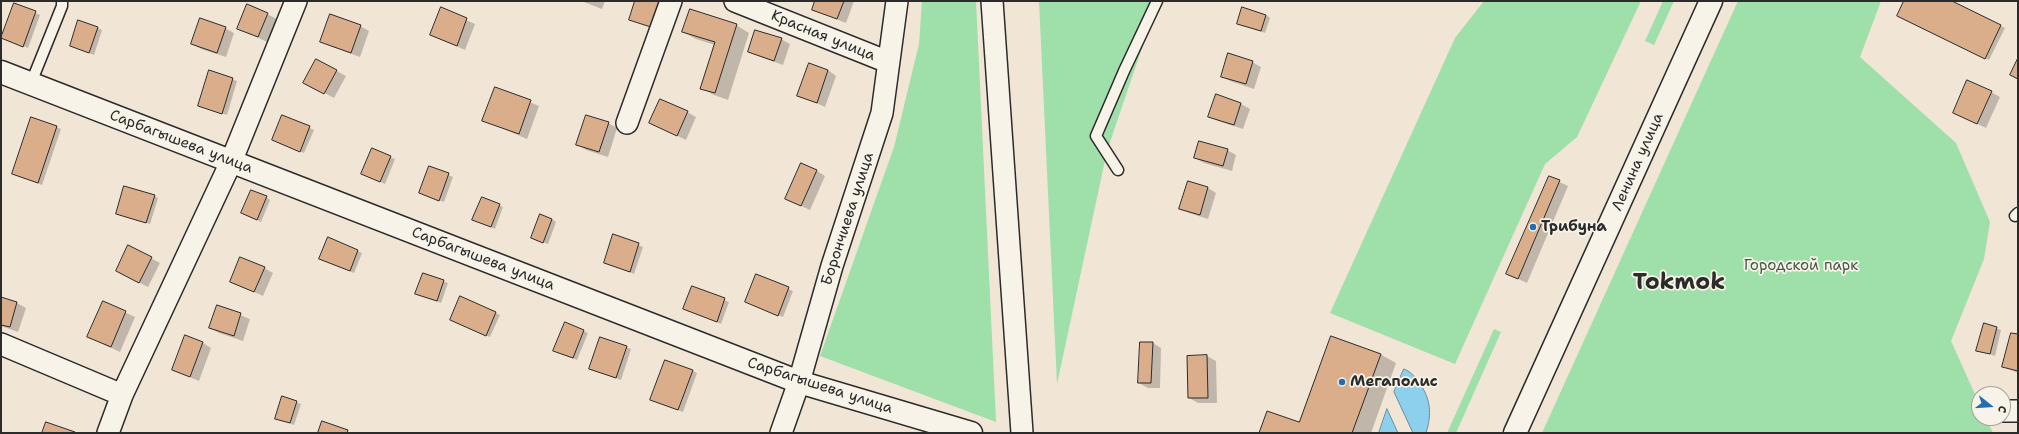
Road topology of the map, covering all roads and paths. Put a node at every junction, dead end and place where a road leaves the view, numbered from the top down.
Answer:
1 (62, 1) edge
2 (296, 1) edge
3 (671, 1) edge
4 (735, 1) edge
5 (897, 1) edge
6 (992, 1) edge
7 (1157, 1) edge
8 (1711, 1) edge
9 (888, 62) junction
10 (1, 72) edge
11 (31, 83) junction
12 (627, 123) dead end
13 (232, 162) junction
14 (1118, 170) dead end
15 (1, 344) edge
16 (799, 382) junction
17 (122, 394) junction
18 (108, 433) edge
19 (781, 433) edge
20 (971, 433) edge
21 (1022, 433) edge
22 (1515, 433) edge

1 - 11 lane
2 - 13 street
3 - 12 street
4 - 9 street, Красная улица
5 - 9 street, Борончиева улица
6 - 21 street
7 - 14 lane
8 - 22 street, Ленина улица
9 - 16 street, Борончиева улица
10 - 11 street, Сарбагышева улица
11 - 13 street, Сарбагышева улица
13 - 16 street, Сарбагышева улица
13 - 17 street
15 - 17 street
16 - 19 street, Борончиева улица
16 - 20 street, Сарбагышева улица
17 - 18 street

